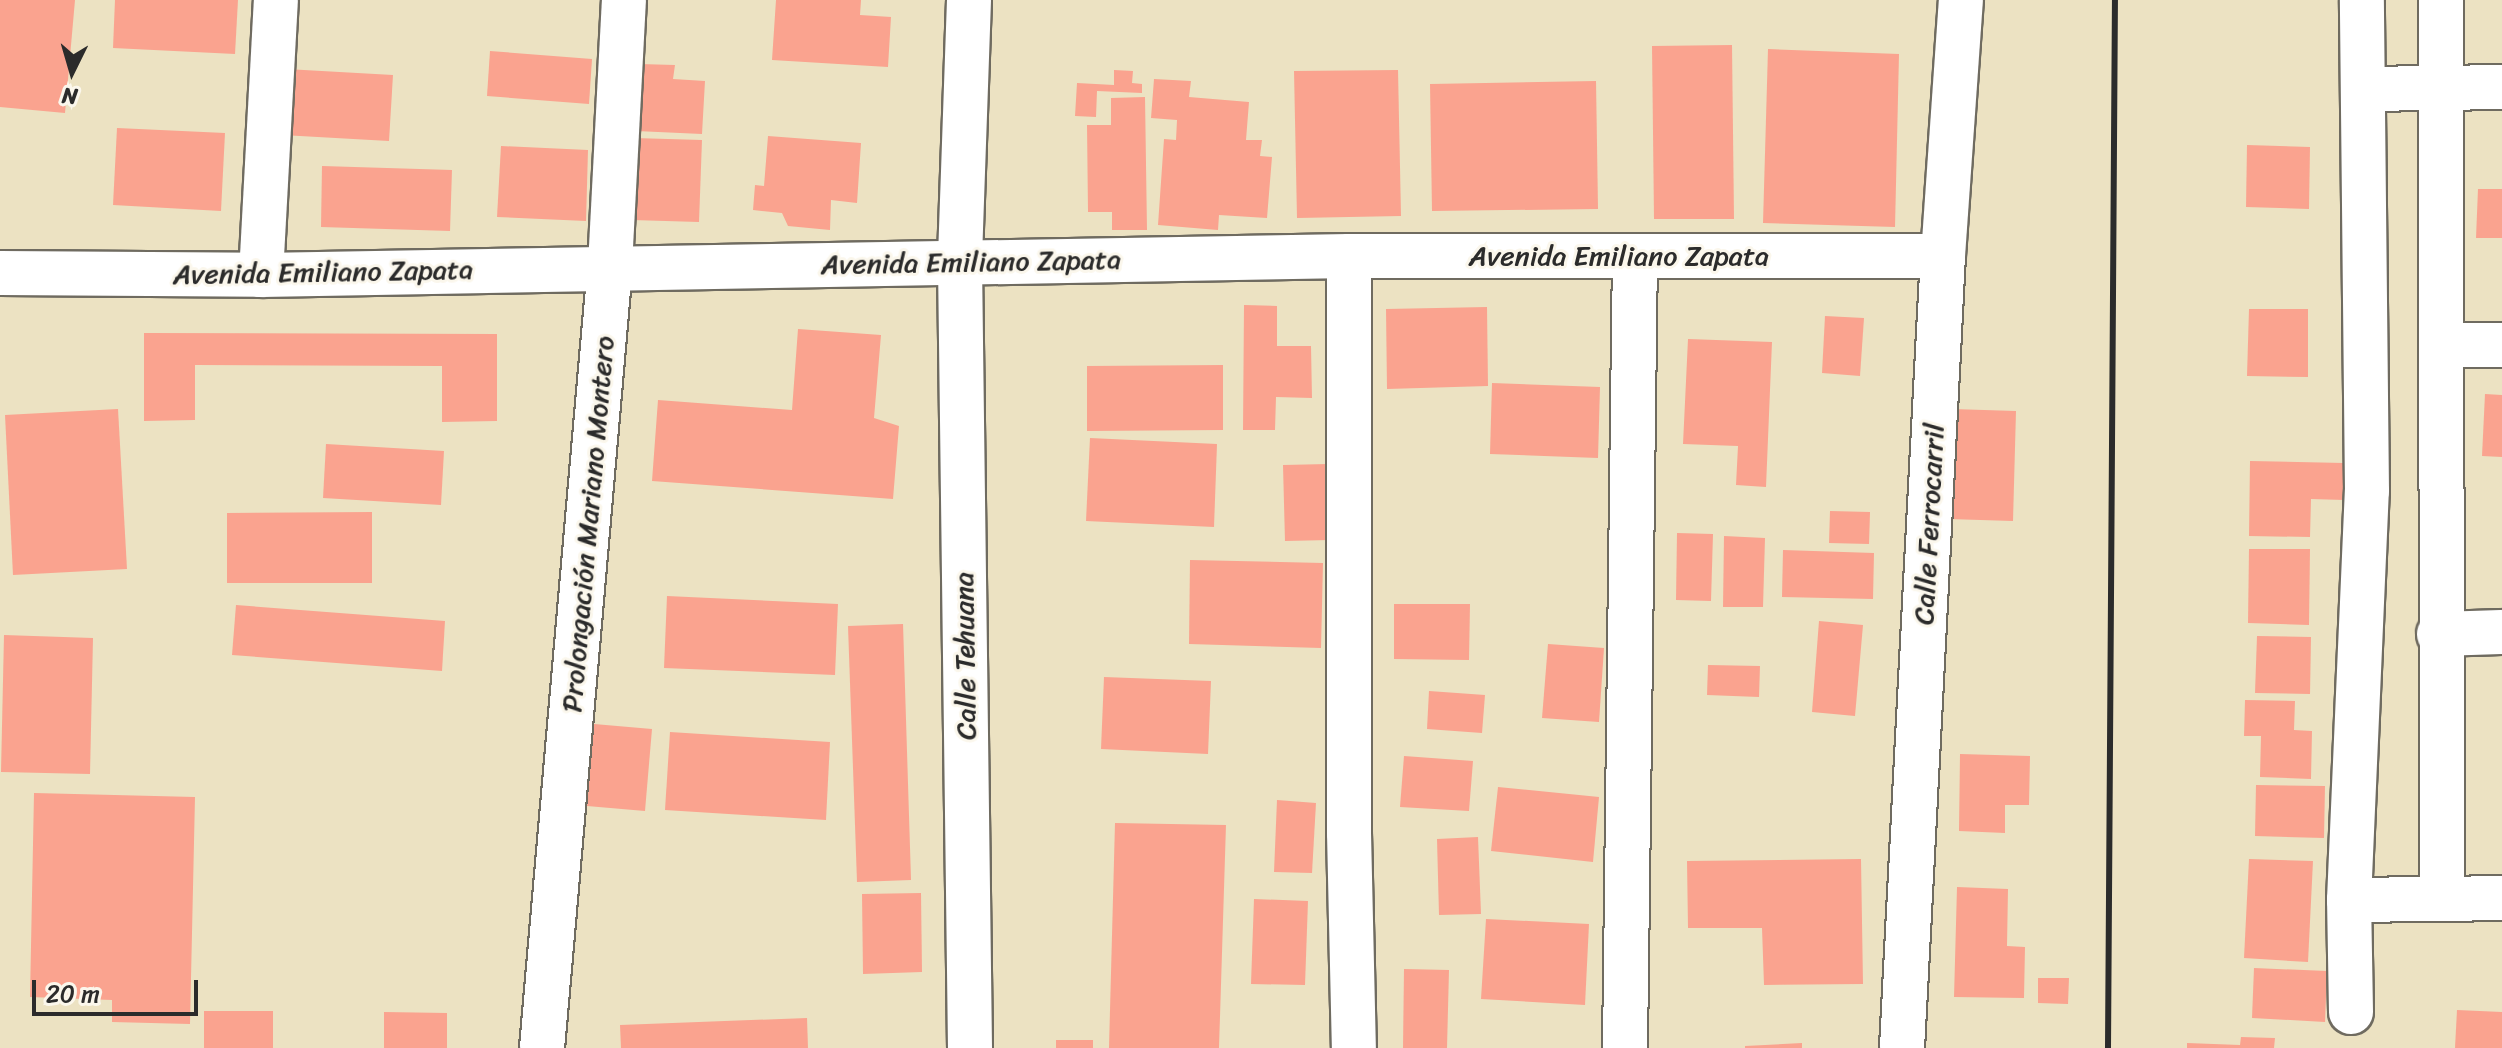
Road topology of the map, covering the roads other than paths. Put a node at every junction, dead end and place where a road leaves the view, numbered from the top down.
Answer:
1 (276, 0) edge
2 (624, 0) edge
3 (969, 0) edge
4 (1961, 0) edge
5 (2362, 0) edge
6 (2441, 0) edge
7 (2441, 87) junction
8 (2502, 87) edge
9 (2363, 89) junction
10 (1349, 256) junction
11 (1635, 256) junction
12 (1943, 256) junction
13 (960, 263) junction
14 (610, 266) junction
15 (0, 273) edge
16 (261, 275) junction
17 (2442, 345) junction
18 (2502, 345) edge
19 (2502, 632) edge
20 (2439, 634) junction
21 (2442, 898) junction
22 (2502, 898) edge
23 (2349, 900) junction
24 (2351, 1012) dead end
25 (542, 1048) edge
26 (970, 1048) edge
27 (1354, 1048) edge
28 (1625, 1048) edge
29 (1902, 1048) edge

1 - 16 street
2 - 14 street, Prolongación Mariano Montero
3 - 13 street, Calle Tehuana
4 - 12 street, Calle Ferrocarril
5 - 9 street
6 - 7 street
7 - 8 street
7 - 9 street
7 - 17 street
9 - 23 street
10 - 11 street, Avenida Emiliano Zapata
10 - 13 street, Avenida Emiliano Zapata
10 - 27 street
11 - 12 street, Avenida Emiliano Zapata
11 - 28 street
12 - 29 street, Calle Ferrocarril
13 - 14 street, Avenida Emiliano Zapata
13 - 26 street, Calle Tehuana
14 - 16 street, Avenida Emiliano Zapata
14 - 25 street, Prolongación Mariano Montero
15 - 16 street, Avenida Emiliano Zapata
17 - 18 street
17 - 20 street
19 - 20 street
20 - 21 street
21 - 22 street
21 - 23 street
23 - 24 street

